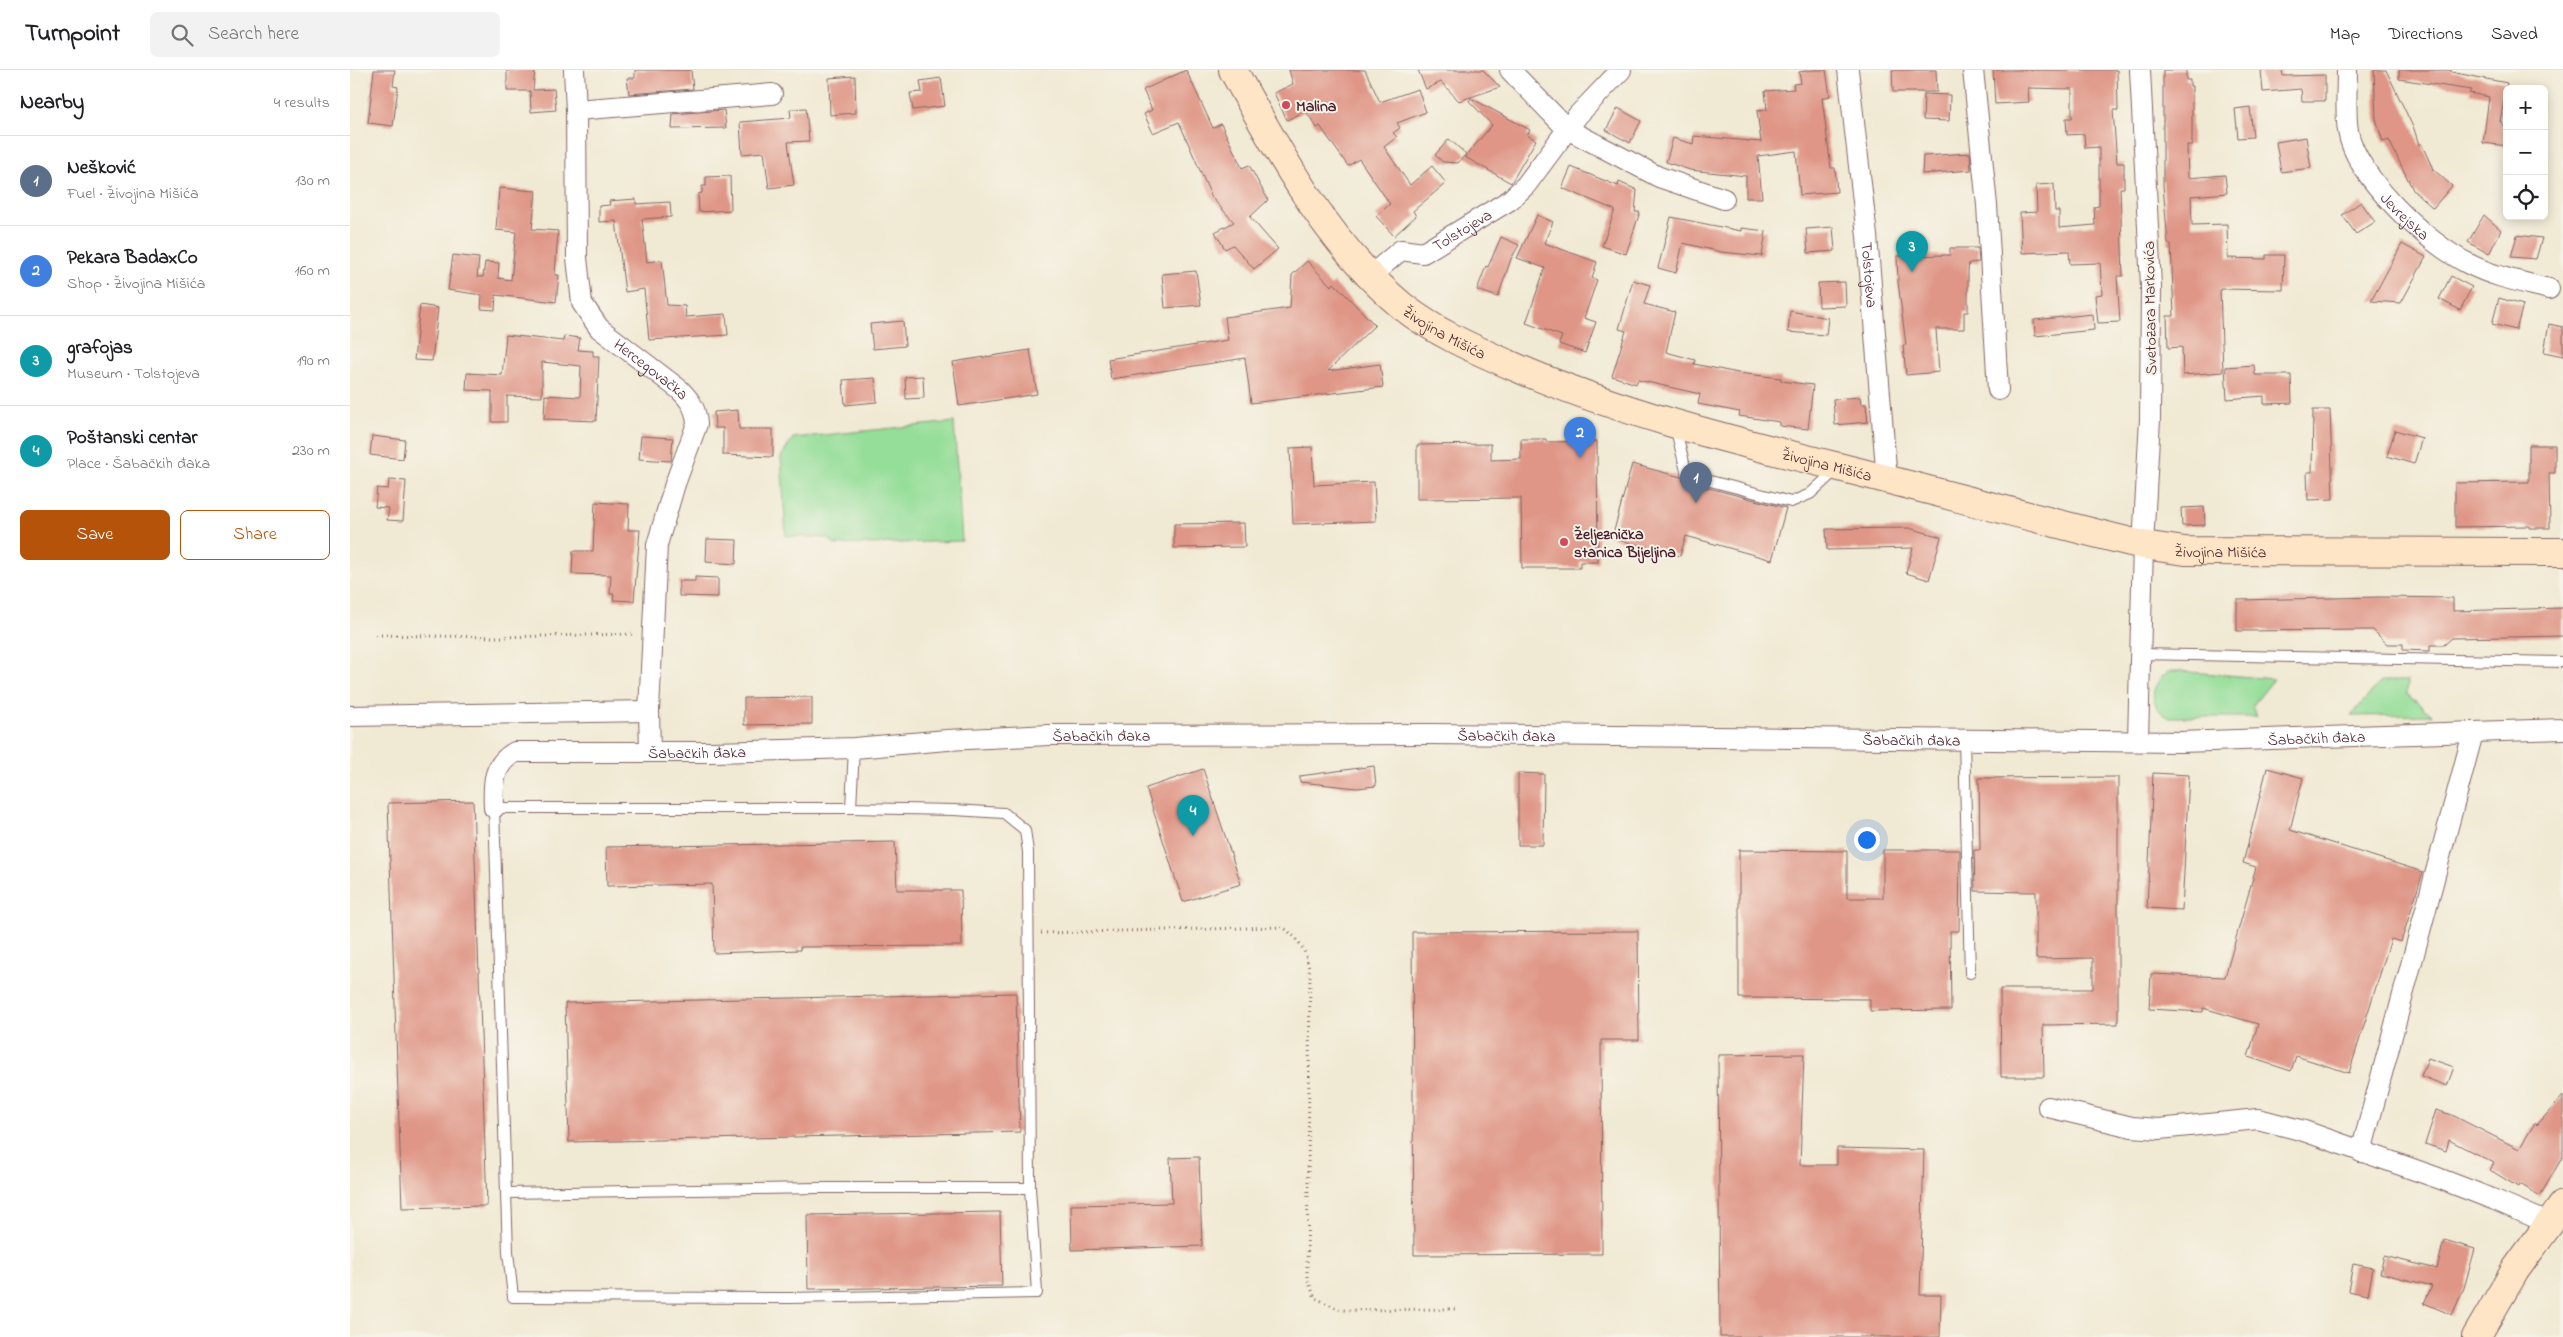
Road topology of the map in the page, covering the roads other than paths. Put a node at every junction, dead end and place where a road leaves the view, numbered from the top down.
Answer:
1 (574, 70) edge
2 (1234, 70) edge
3 (1510, 70) edge
4 (1621, 70) edge
5 (1848, 70) edge
6 (1973, 70) edge
7 (2140, 70) edge
8 (2347, 70) edge
9 (772, 94) dead end
10 (576, 110) junction
11 (1567, 129) junction
12 (1724, 198) dead end
13 (1370, 276) junction
14 (2549, 289) dead end
15 (1998, 390) dead end
16 (1675, 425) junction
17 (1839, 467) junction
18 (1887, 480) junction
19 (2143, 545) junction
20 (2563, 552) edge
21 (2139, 654) junction
22 (2563, 662) edge
23 (649, 710) junction
24 (350, 716) edge
25 (2563, 729) edge
26 (2473, 733) junction
27 (1964, 739) junction
28 (2138, 740) junction
29 (854, 748) junction
30 (650, 751) junction
31 (494, 808) junction
32 (851, 808) junction
33 (1970, 972) dead end
34 (2048, 1107) dead end
35 (2361, 1152) junction
36 (1030, 1188) junction
37 (506, 1193) junction
38 (2555, 1214) edge
39 (2476, 1337) edge

1 - 10 street, Hercegovačka
2 - 13 main road, Živojina Mišića
3 - 11 street
4 - 11 street, Tolstojeva
5 - 18 street, Tolstojeva
6 - 15 street
7 - 19 street, Svetozara Markovića
8 - 14 street, Jevrejska
9 - 10 street
10 - 23 street, Hercegovačka
11 - 12 street
11 - 13 street, Tolstojeva
13 - 16 main road, Živojina Mišića
16 - 17 main road, Živojina Mišića
16 - 17 lane
17 - 18 main road, Živojina Mišića
18 - 19 main road, Živojina Mišića
19 - 20 main road, Živojina Mišića
19 - 21 street, Svetozara Markovića
21 - 22 lane
21 - 28 street, Svetozara Markovića
23 - 24 street
23 - 30 street, Hercegovačka
25 - 26 street, Šabačkih đaka
26 - 28 street, Šabačkih đaka
26 - 35 street
27 - 28 street, Šabačkih đaka
27 - 29 street, Šabačkih đaka
27 - 33 lane
29 - 30 street, Šabačkih đaka
29 - 32 lane
30 - 31 street, Šabačkih đaka
31 - 32 lane
31 - 37 lane
32 - 36 lane
34 - 35 street
35 - 38 street
36 - 37 lane
36 - 37 lane
38 - 39 main road

